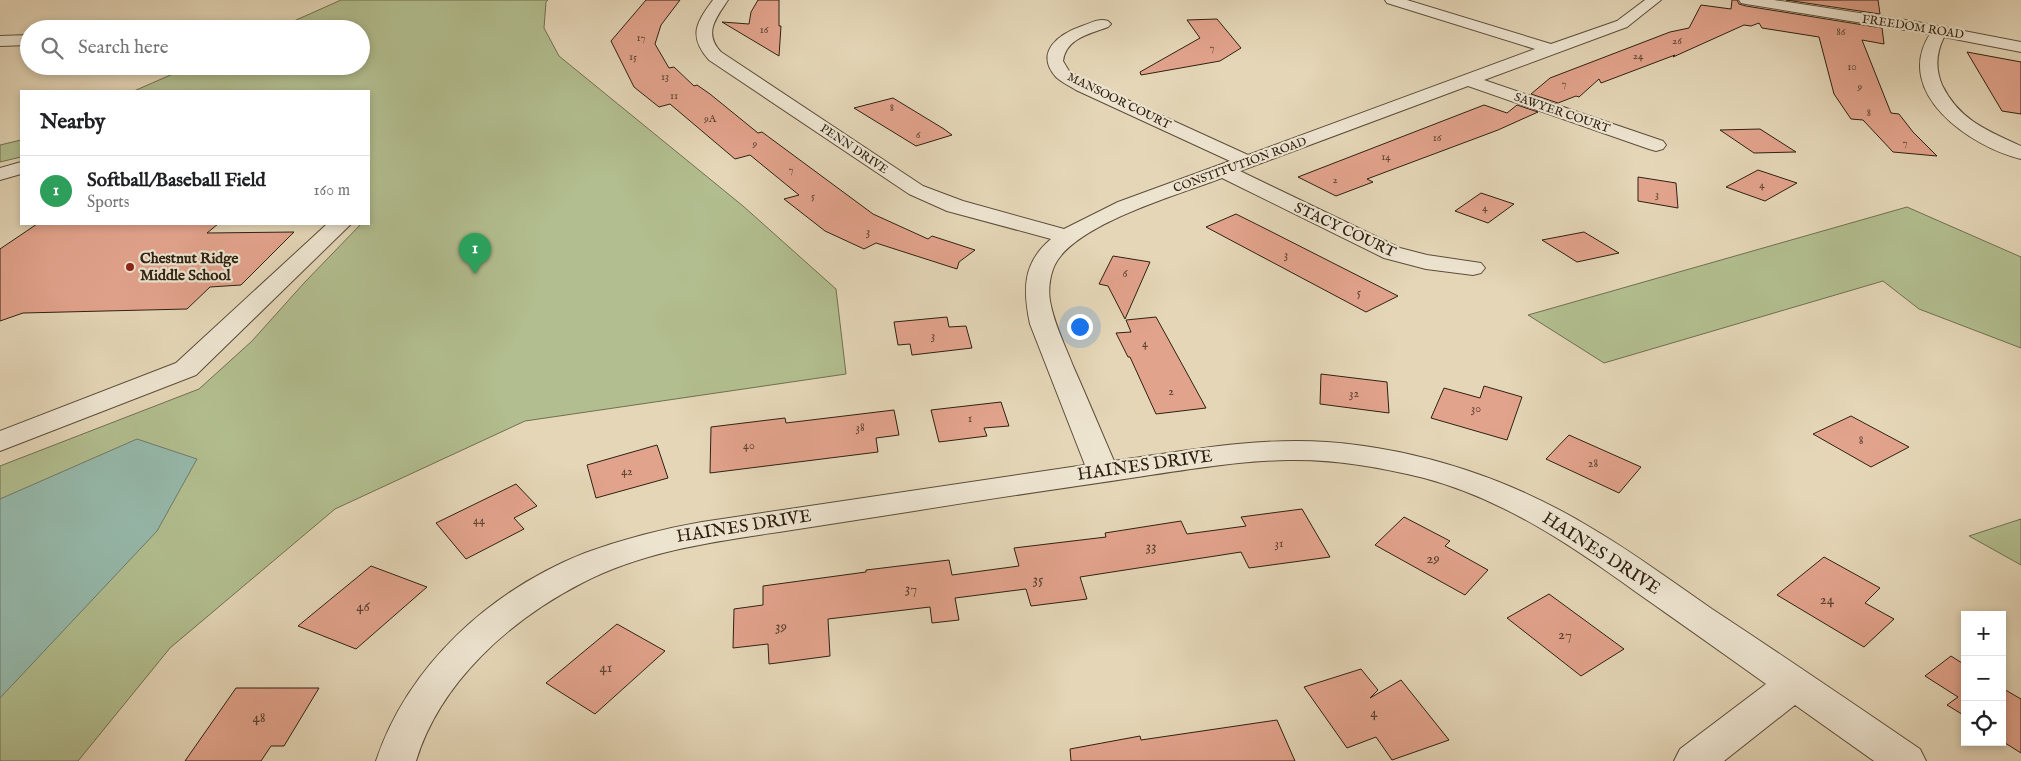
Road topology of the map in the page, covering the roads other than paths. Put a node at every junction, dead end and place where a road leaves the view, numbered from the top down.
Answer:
1 (721, 0) edge
2 (1392, 0) edge
3 (1654, 0) edge
4 (1746, 0) edge
5 (1103, 24) dead end
6 (1940, 31) junction
7 (20, 40) edge
8 (0, 41) edge
9 (2021, 47) edge
10 (1551, 49) junction
11 (1468, 80) junction
12 (1656, 145) dead end
13 (2021, 153) edge
14 (1248, 162) junction
15 (20, 168) edge
16 (1223, 171) junction
17 (0, 174) edge
18 (339, 225) edge
19 (1067, 237) junction
20 (1472, 268) dead end
21 (0, 442) edge
22 (1103, 472) junction
23 (1794, 684) junction
24 (396, 761) edge
25 (1694, 761) edge
26 (1906, 761) edge

1 - 19 street, PENN DRIVE
2 - 10 street
3 - 10 street, CONSTITUTION ROAD
4 - 6 street, FREEDOM ROAD
5 - 14 street, MANSOOR COURT
6 - 9 street, FREEDOM ROAD
6 - 13 street
7 - 8 street
10 - 11 street, CONSTITUTION ROAD
11 - 12 street, SAWYER COURT
11 - 14 street, CONSTITUTION ROAD
14 - 16 street, CONSTITUTION ROAD
15 - 17 street
16 - 19 street, CONSTITUTION ROAD
16 - 20 street, STACY COURT
18 - 21 street
19 - 22 street, CONSTITUTION ROAD
22 - 23 street, HAINES DRIVE
22 - 24 street, HAINES DRIVE
23 - 25 street
23 - 26 street, HAINES DRIVE

